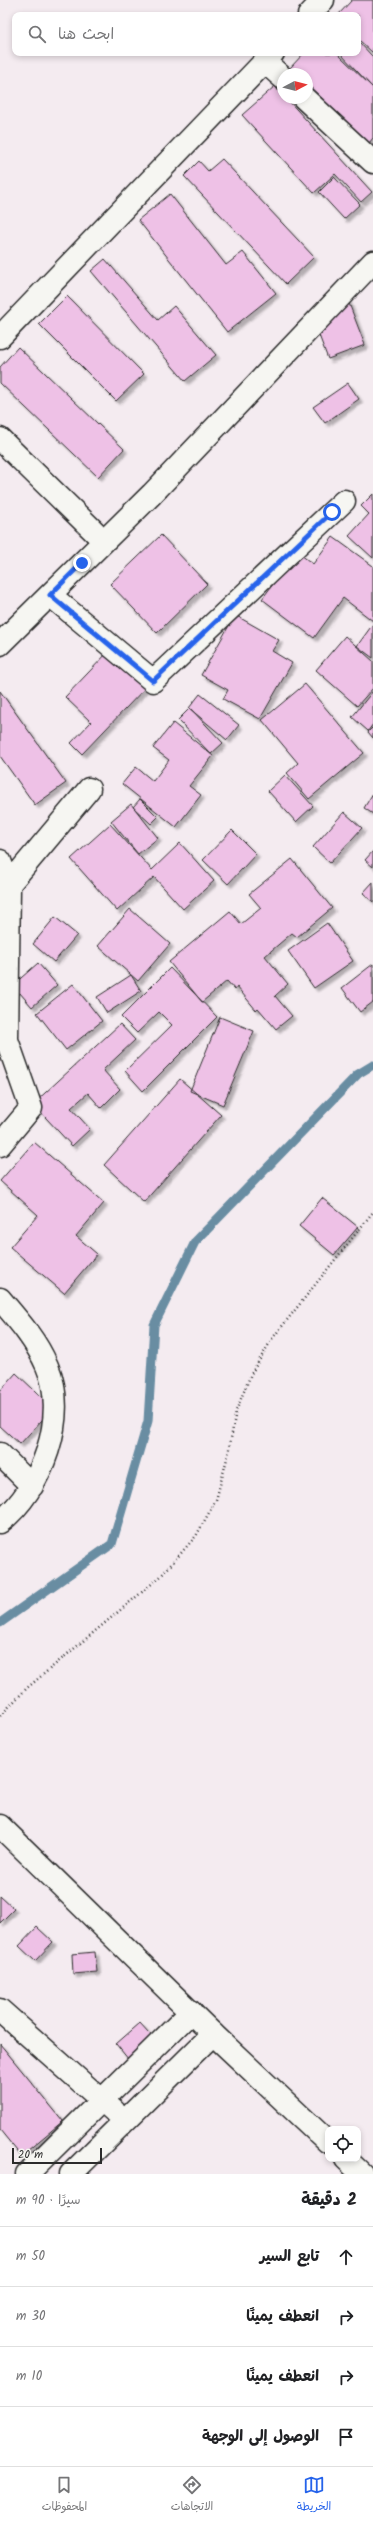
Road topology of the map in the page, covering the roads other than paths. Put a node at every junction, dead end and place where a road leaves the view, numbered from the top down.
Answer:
1 (323, 0) edge
2 (312, 12) edge
3 (269, 57) edge
4 (277, 69) edge
5 (310, 104) edge
6 (373, 162) edge
7 (373, 262) edge
8 (0, 337) edge
9 (0, 439) edge
10 (344, 501) dead end
11 (104, 541) junction
12 (50, 595) junction
13 (0, 644) edge
14 (89, 789) dead end
15 (0, 861) edge
16 (5, 891) edge
17 (0, 1145) edge
18 (0, 1298) edge
19 (0, 1454) edge
20 (32, 1486) junction
21 (0, 1522) edge
22 (0, 1826) edge
23 (0, 2010) edge
24 (192, 2012) junction
25 (213, 2034) junction
26 (102, 2101) junction
27 (125, 2120) junction
28 (325, 2139) edge
29 (349, 2162) edge
30 (33, 2172) edge
31 (71, 2174) edge
32 (362, 2174) edge

1 - 2 street
3 - 4 street
3 - 8 street
5 - 6 street
7 - 11 street
9 - 11 street
10 - 12 street
11 - 12 street
12 - 13 street
14 - 16 street
15 - 16 street
16 - 17 street
18 - 20 street
19 - 20 street
20 - 21 street
22 - 24 street
23 - 26 street
24 - 25 street
24 - 26 street
25 - 27 street
25 - 28 street
26 - 27 street
26 - 30 street
27 - 31 street
29 - 32 street

